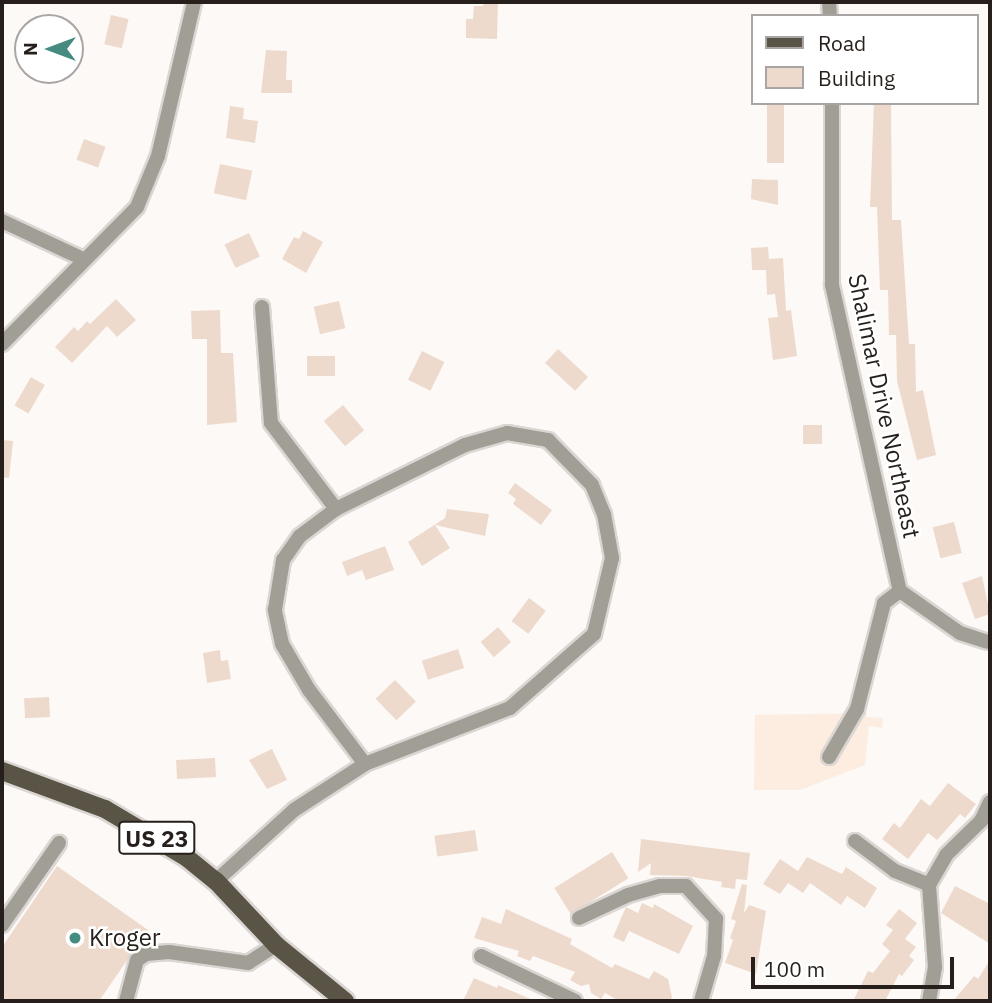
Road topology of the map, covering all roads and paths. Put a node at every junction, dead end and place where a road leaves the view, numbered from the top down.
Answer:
1 (194, 2) edge
2 (832, 105) edge
3 (2, 221) edge
4 (83, 259) junction
5 (262, 307) dead end
6 (2, 344) edge
7 (337, 509) junction
8 (900, 591) junction
9 (987, 642) dead end
10 (829, 757) dead end
11 (365, 764) junction
12 (2, 771) edge
13 (990, 802) edge
14 (855, 841) dead end
15 (59, 844) dead end
16 (216, 881) junction
17 (929, 886) junction
18 (579, 918) dead end
19 (2, 925) edge
20 (276, 944) junction
21 (481, 956) dead end
22 (126, 1001) edge
23 (345, 1001) edge
24 (575, 1001) edge
25 (701, 1001) edge
26 (929, 1001) edge

1 - 4 street
2 - 8 street, Shalimar Drive Northeast
3 - 4 street
4 - 6 street
5 - 7 street
7 - 11 street
7 - 11 street
8 - 9 street
8 - 10 street
11 - 16 street
12 - 16 main road, US 23
13 - 17 street
14 - 17 street
15 - 19 street
16 - 20 main road, US 23
17 - 26 street
18 - 25 street
20 - 22 street
20 - 23 main road, US 23
21 - 24 street

